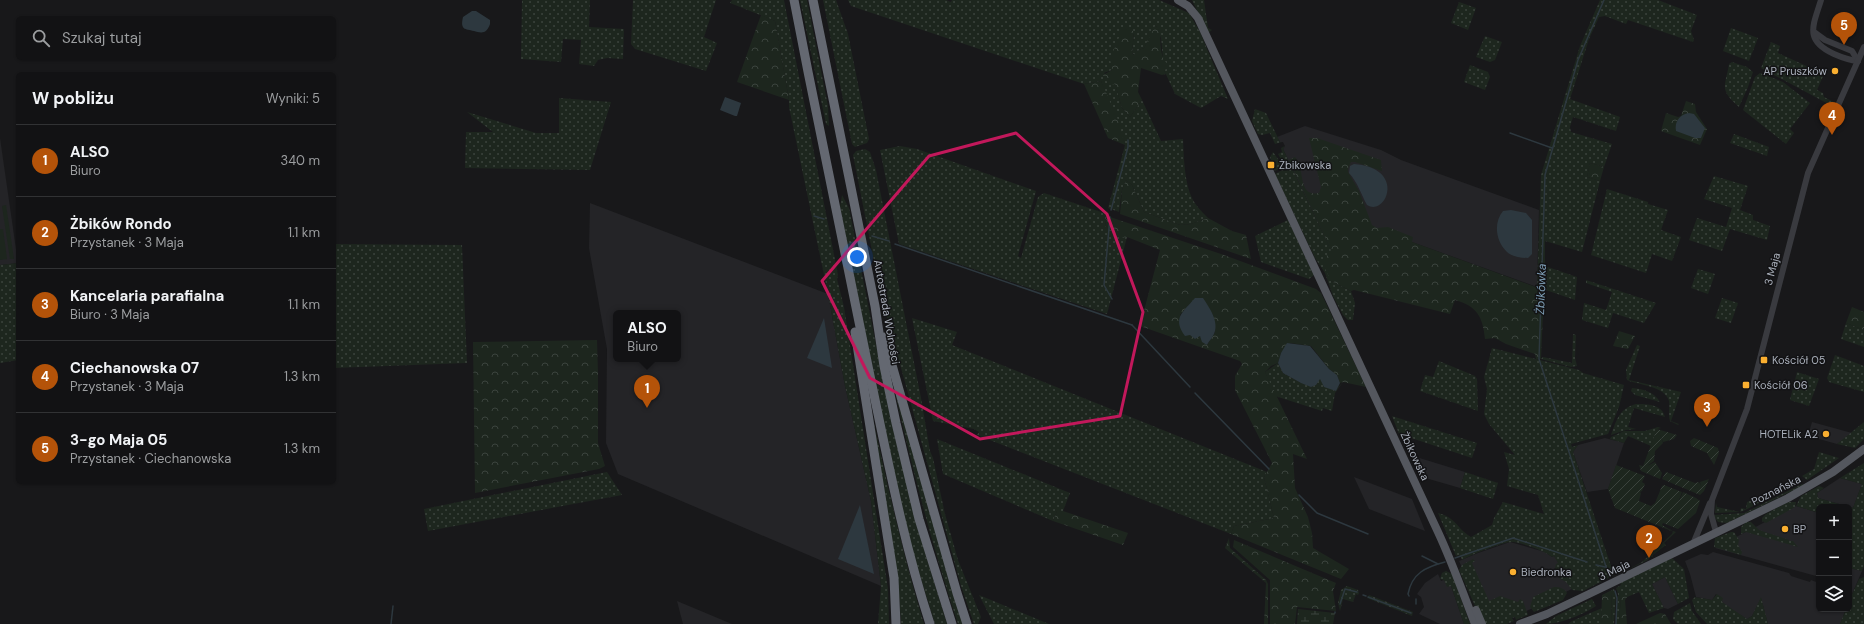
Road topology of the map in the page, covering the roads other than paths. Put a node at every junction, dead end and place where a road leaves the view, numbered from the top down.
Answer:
1 (794, 0) edge
2 (814, 0) edge
3 (1178, 0) edge
4 (1821, 0) edge
5 (1814, 32) junction
6 (1864, 47) edge
7 (1858, 61) junction
8 (848, 274) junction
9 (875, 306) junction
10 (1864, 448) edge
11 (1712, 500) junction
12 (1701, 524) junction
13 (1716, 532) junction
14 (1706, 537) junction
15 (1693, 544) junction
16 (1456, 571) junction
17 (1547, 614) junction
18 (896, 624) edge
19 (930, 624) edge
20 (952, 624) edge
21 (968, 624) edge
22 (1475, 624) edge
23 (1482, 624) edge
24 (1520, 624) edge
25 (1534, 624) edge

1 - 8 highway
2 - 9 highway, Autostrada Wolności
3 - 16 main road, Żbikowska
4 - 5 street
5 - 7 street
5 - 7 street
6 - 7 street, 3 Maja
7 - 11 street, 3 Maja
8 - 18 highway
8 - 19 highway
9 - 20 highway, Autostrada Wolności
9 - 21 highway
10 - 13 main road, Poznańska
11 - 12 street, 3 Maja
11 - 13 street, 3 Maja
12 - 14 street
12 - 15 street, 3 Maja
13 - 14 main road, Poznańska
14 - 15 main road, Poznańska
15 - 17 main road, 3 Maja
16 - 22 main road, Żbikowska
16 - 23 main road, Żbikowska
17 - 24 main road, 3 Maja
17 - 25 main road, 3 Maja

